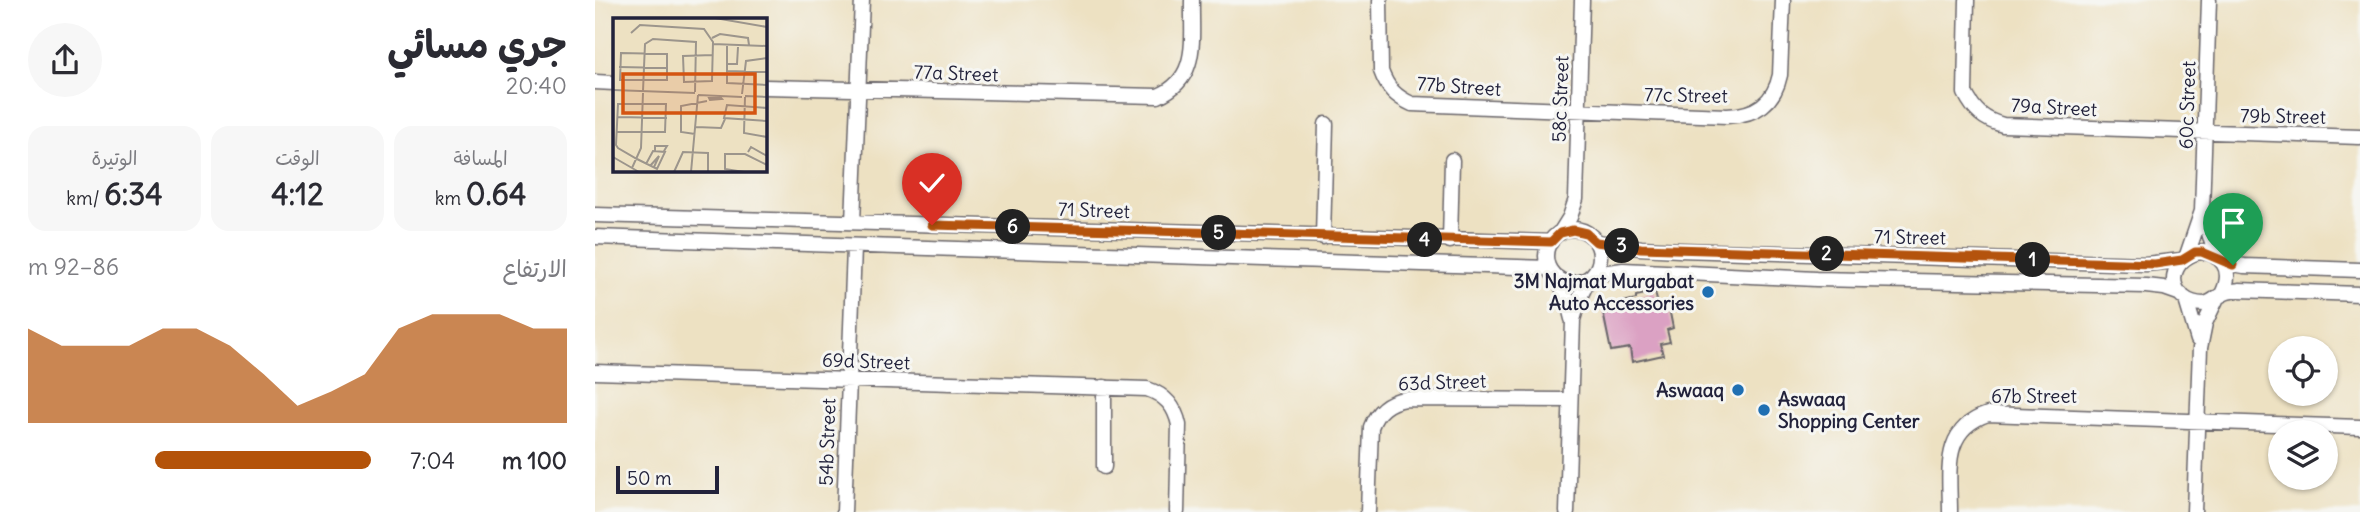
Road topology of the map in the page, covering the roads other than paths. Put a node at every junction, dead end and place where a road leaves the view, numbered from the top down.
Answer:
1 (862, 0) edge
2 (1192, 0) edge
3 (1380, 0) edge
4 (1583, 0) edge
5 (1783, 0) edge
6 (1966, 0) edge
7 (2209, 0) edge
8 (595, 82) edge
9 (613, 83) edge
10 (767, 87) edge
11 (858, 89) junction
12 (1579, 111) junction
13 (1326, 124) dead end
14 (2206, 133) junction
15 (2360, 137) edge
16 (1452, 160) dead end
17 (1576, 199) junction
18 (2202, 211) junction
19 (595, 215) edge
20 (853, 222) junction
21 (595, 237) edge
22 (1323, 237) junction
23 (1555, 238) junction
24 (1594, 239) junction
25 (1450, 241) junction
26 (854, 248) junction
27 (2185, 258) junction
28 (2219, 259) junction
29 (2360, 270) edge
30 (1553, 273) junction
31 (1592, 276) junction
32 (2360, 293) edge
33 (2183, 297) junction
34 (2219, 297) junction
35 (1573, 320) junction
36 (2200, 348) junction
37 (595, 372) edge
38 (848, 380) junction
39 (1104, 387) junction
40 (1570, 400) junction
41 (2197, 420) junction
42 (2360, 426) edge
43 (1104, 467) dead end
44 (844, 512) edge
45 (1177, 512) edge
46 (1368, 512) edge
47 (1567, 512) edge
48 (1950, 512) edge
49 (2194, 512) edge

1 - 11 street
2 - 11 street, 77a Street
3 - 12 street, 77b Street
4 - 12 street, 58c Street
5 - 12 street, 77c Street
6 - 14 street, 79a Street
7 - 14 street, 60c Street
8 - 9 street
10 - 11 street, 77a Street
11 - 20 street
12 - 17 street, 58c Street
13 - 22 street
14 - 15 street, 79b Street
14 - 18 street, 60c Street
16 - 25 street
17 - 23 street, 58c Street
17 - 24 street, 58c Street
18 - 27 street, 60c Street
18 - 28 street, 60c Street
19 - 20 street, 71 Street
20 - 22 street, 71 Street
21 - 26 street
22 - 25 street, 71 Street
23 - 24 street
23 - 25 street, 71 Street
23 - 30 street
24 - 27 street, 71 Street
24 - 31 street
26 - 30 street
26 - 38 street, 54b Street
27 - 28 street
27 - 33 street
28 - 29 street
28 - 34 street
30 - 31 street
30 - 35 street
31 - 33 street
31 - 35 street
32 - 34 street
33 - 34 street
33 - 36 street
34 - 36 street
35 - 40 street
36 - 41 street
37 - 38 street, 69d Street
38 - 39 street, 69d Street
38 - 44 street, 54b Street
39 - 43 street
39 - 45 street, 69d Street
40 - 46 street, 63d Street
40 - 47 street
41 - 42 street, 67b Street
41 - 48 street, 67b Street
41 - 49 street

